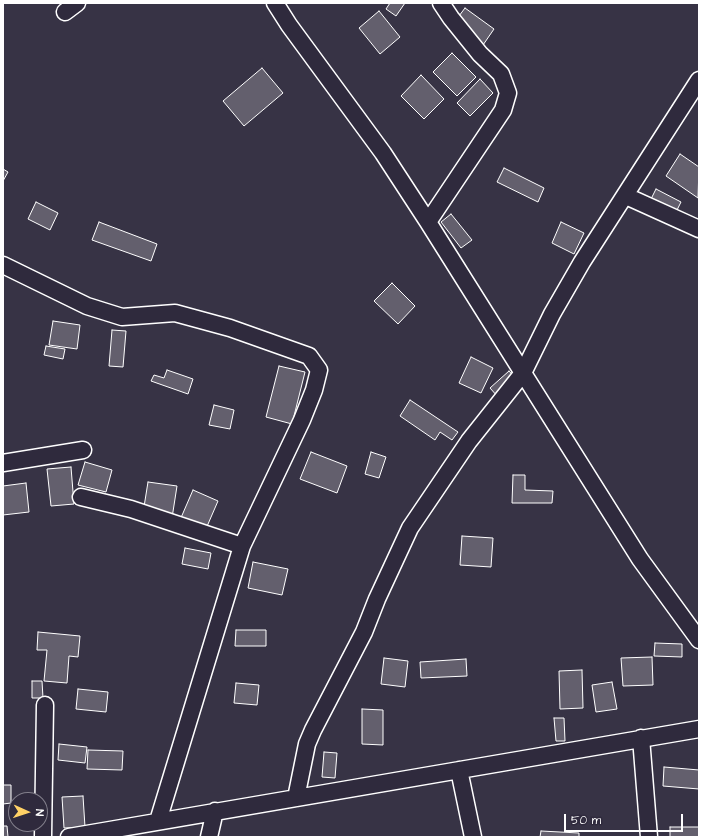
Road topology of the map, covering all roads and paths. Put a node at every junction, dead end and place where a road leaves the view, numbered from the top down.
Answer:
1 (275, 3) edge
2 (441, 3) edge
3 (699, 80) edge
4 (626, 196) junction
5 (428, 222) junction
6 (699, 229) edge
7 (3, 266) edge
8 (523, 373) junction
9 (83, 450) dead end
10 (3, 463) edge
11 (81, 497) dead end
12 (242, 546) junction
13 (699, 640) edge
14 (44, 706) dead end
15 (699, 729) edge
16 (641, 738) junction
17 (459, 770) junction
18 (296, 798) junction
19 (215, 811) junction
20 (158, 821) junction
21 (43, 837) edge
22 (69, 837) edge
23 (209, 837) edge
24 (473, 837) edge
25 (649, 837) edge

1 - 5 street
2 - 5 street
3 - 4 street
4 - 6 street
4 - 8 street
5 - 8 street
7 - 12 street
8 - 13 street
8 - 18 street
9 - 10 street
11 - 12 street
12 - 20 street
14 - 21 street
15 - 16 street
16 - 17 street
16 - 25 street
17 - 18 street
17 - 24 street
18 - 19 street
19 - 20 street
19 - 23 street
20 - 22 street

